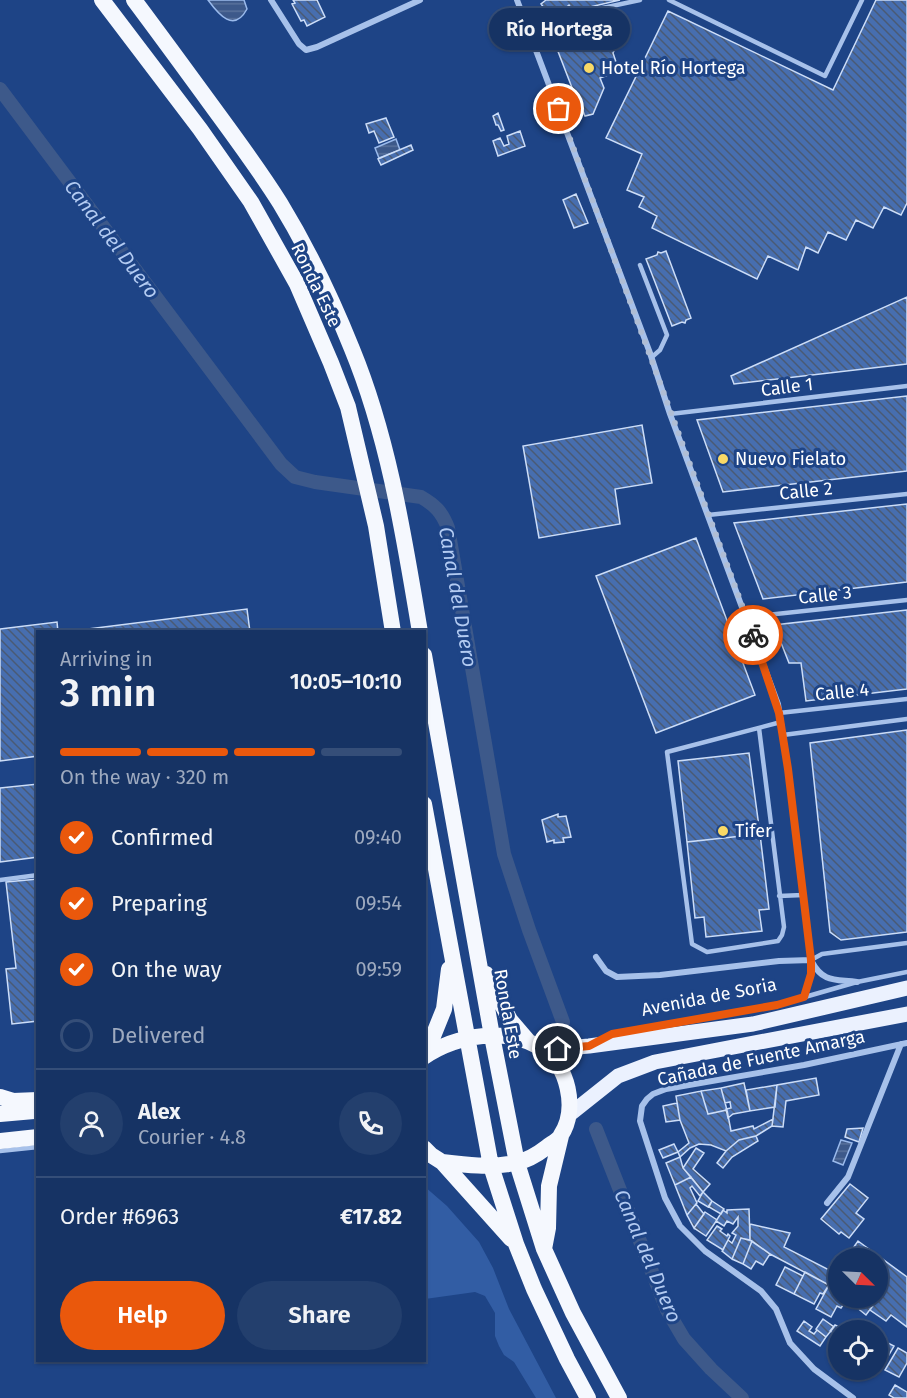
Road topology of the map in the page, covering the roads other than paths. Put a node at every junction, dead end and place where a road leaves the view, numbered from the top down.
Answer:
1 (102, 0) edge
2 (134, 0) edge
3 (146, 0) edge
4 (271, 0) edge
5 (400, 0) edge
6 (420, 0) edge
7 (517, 0) edge
8 (640, 0) edge
9 (669, 0) edge
10 (862, 0) edge
11 (404, 7) junction
12 (527, 24) junction
13 (154, 27) junction
14 (640, 265) dead end
15 (652, 357) junction
16 (907, 387) edge
17 (670, 414) junction
18 (907, 494) edge
19 (708, 515) junction
20 (907, 600) edge
21 (747, 617) junction
22 (393, 630) edge
23 (420, 630) edge
24 (426, 666) edge
25 (907, 699) edge
26 (779, 713) junction
27 (907, 719) edge
28 (781, 722) junction
29 (759, 728) junction
30 (783, 735) junction
31 (426, 815) edge
32 (36, 875) edge
33 (0, 880) edge
34 (803, 895) junction
35 (779, 896) junction
36 (907, 943) edge
37 (451, 953) junction
38 (478, 957) junction
39 (596, 957) dead end
40 (811, 960) junction
41 (907, 972) edge
42 (857, 982) junction
43 (907, 988) edge
44 (804, 997) junction
45 (907, 1014) edge
46 (492, 1036) junction
47 (468, 1038) junction
48 (528, 1041) junction
49 (904, 1043) edge
50 (589, 1046) junction
51 (544, 1050) junction
52 (426, 1054) edge
53 (426, 1056) edge
54 (0, 1097) edge
55 (36, 1100) edge
56 (36, 1110) edge
57 (0, 1114) edge
58 (569, 1115) junction
59 (561, 1136) junction
60 (36, 1137) edge
61 (0, 1141) edge
62 (36, 1147) edge
63 (0, 1151) edge
64 (430, 1154) edge
65 (517, 1163) junction
66 (491, 1166) junction
67 (827, 1203) dead end
68 (516, 1244) junction
69 (544, 1249) junction
70 (588, 1398) edge
71 (619, 1398) edge
72 (853, 1398) edge

1 - 22 highway, Ronda Este
2 - 13 highway, Ronda Este
3 - 13 highway
4 - 11 street
5 - 11 street
6 - 11 street
7 - 12 street
8 - 12 lane
9 - 10 lane
12 - 15 street
13 - 23 highway, Ronda Este
14 - 15 lane
15 - 17 street
16 - 17 lane, Calle 1
17 - 19 street
18 - 19 lane, Calle 2
19 - 21 street
20 - 21 lane, Calle 3
21 - 26 street
24 - 38 highway, Ronda Este
25 - 26 lane, Calle 4
26 - 28 street
27 - 30 lane
28 - 29 lane
28 - 30 street
29 - 35 lane
29 - 35 lane
30 - 34 street
31 - 37 highway
32 - 33 lane
34 - 35 lane
34 - 40 street
36 - 40 lane
37 - 47 highway
37 - 52 highway
38 - 46 highway, Ronda Este
38 - 48 highway
39 - 40 street, Avenida de Soria
40 - 42 street
40 - 44 street
41 - 42 lane, Avenida de Soria
42 - 44 lane, Avenida de Soria
43 - 50 main road, Avenida de Soria
44 - 50 lane, Avenida de Soria
45 - 58 main road
46 - 47 highway
46 - 48 highway
46 - 65 highway, Ronda Este
47 - 53 highway
47 - 66 highway
48 - 51 highway
49 - 67 street
49 - 72 street, Cañada de Fuente Amarga
50 - 51 main road, Avenida de Soria
51 - 58 highway
54 - 55 highway
56 - 57 highway
58 - 59 highway
59 - 65 highway
59 - 69 highway
60 - 61 highway
62 - 63 lane
64 - 66 highway
64 - 68 highway
65 - 66 highway
65 - 69 highway, Ronda Este
66 - 68 highway
68 - 70 highway
69 - 71 highway, Ronda Este

